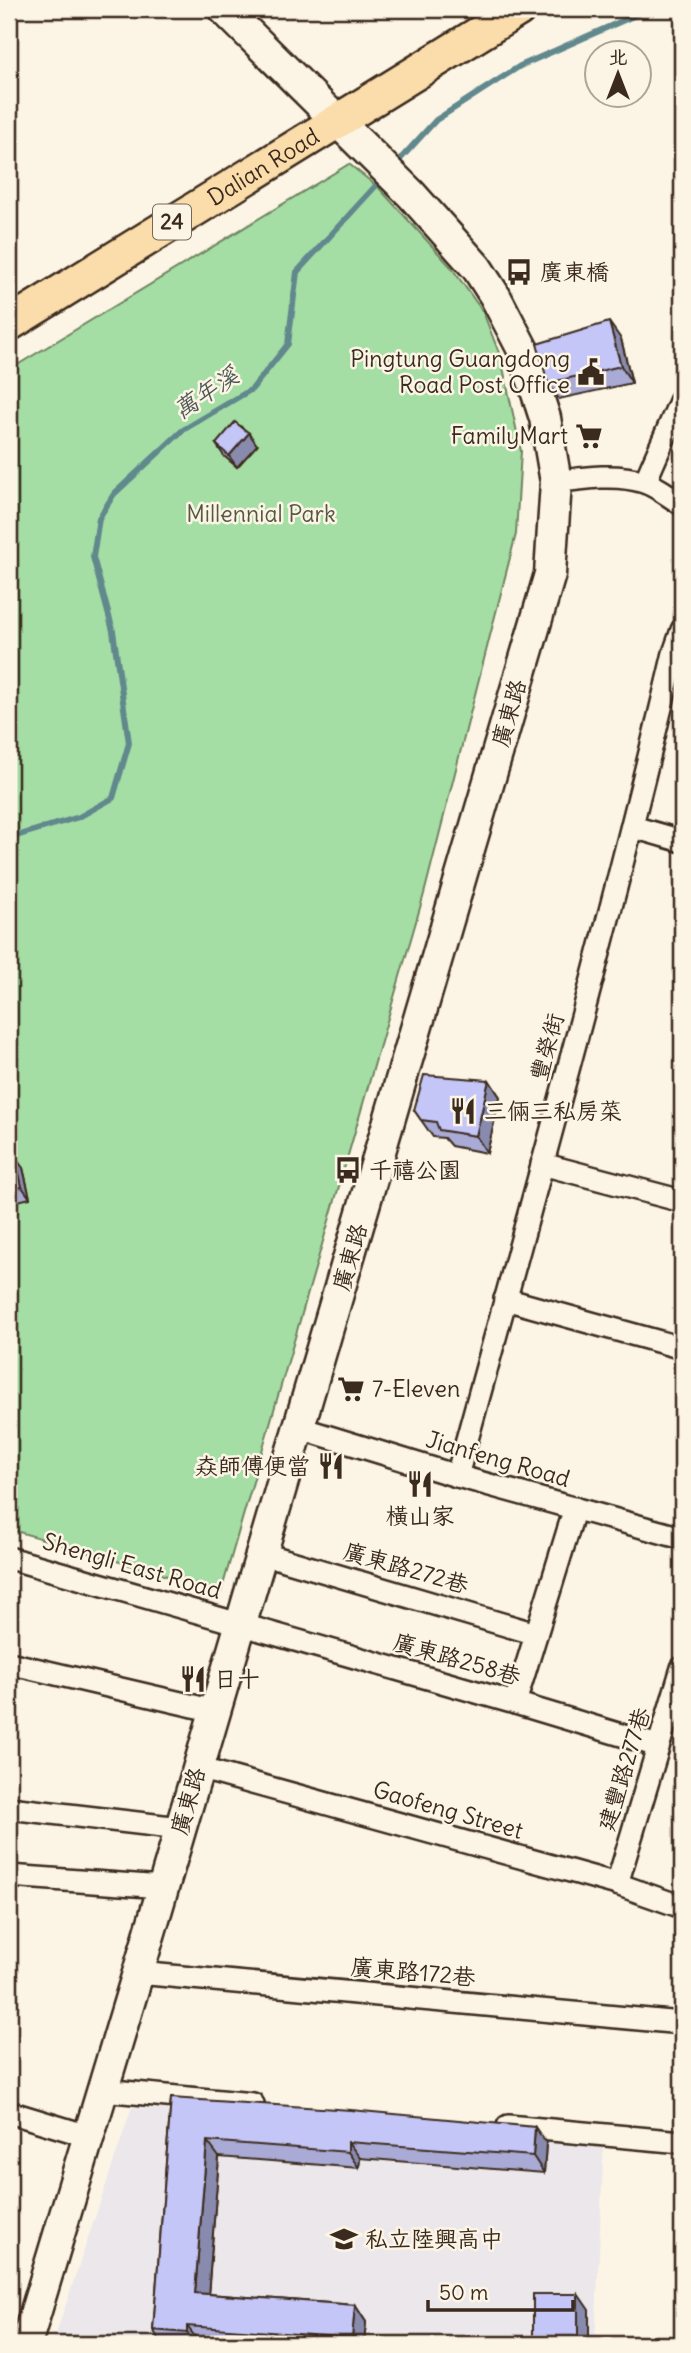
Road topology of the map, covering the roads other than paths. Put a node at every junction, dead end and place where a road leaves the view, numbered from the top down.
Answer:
1 (224, 9) edge
2 (519, 9) edge
3 (336, 120) junction
4 (9, 324) edge
5 (682, 397) edge
6 (556, 482) junction
7 (645, 482) junction
8 (682, 503) edge
9 (682, 630) edge
10 (678, 655) edge
11 (633, 827) junction
12 (682, 841) edge
13 (542, 1164) junction
14 (682, 1201) edge
15 (505, 1299) junction
16 (682, 1348) edge
17 (300, 1429) junction
18 (457, 1476) junction
19 (575, 1508) junction
20 (682, 1538) edge
21 (261, 1553) junction
22 (10, 1564) edge
23 (241, 1624) junction
24 (536, 1634) junction
25 (9, 1663) edge
26 (682, 1668) edge
27 (515, 1703) junction
28 (215, 1711) junction
29 (658, 1746) junction
30 (198, 1768) junction
31 (9, 1808) edge
32 (180, 1828) junction
33 (9, 1876) edge
34 (617, 1884) junction
35 (163, 1887) junction
36 (682, 1907) edge
37 (138, 1973) junction
38 (682, 2023) edge
39 (102, 2090) junction
40 (268, 2105) edge
41 (9, 2112) edge
42 (489, 2124) edge
43 (88, 2136) junction
44 (682, 2141) edge
45 (26, 2344) edge

1 - 3 street
2 - 3 main road, Dalian Road / 24
3 - 4 main road, Dalian Road / 24
3 - 6 street, 廣東路
5 - 7 street
6 - 7 street
6 - 17 street, 廣東路
7 - 8 street
9 - 10 street, 豐榮街
10 - 11 street, 豐榮街
11 - 12 street
11 - 13 street, 豐榮街
13 - 14 street
13 - 15 street, 豐榮街
15 - 16 street
15 - 18 street, 豐榮街
17 - 18 street, Jianfeng Road
17 - 21 street, 廣東路
18 - 19 street, Jianfeng Road
19 - 20 street, Jianfeng Road
19 - 24 street
21 - 23 street, 廣東路
21 - 24 street, 廣東路272巷
22 - 23 street, Shengli East Road
23 - 27 street, 廣東路258巷
23 - 28 street, 廣東路
24 - 27 street
25 - 28 street
26 - 29 street, 建豐路277巷
27 - 29 street, 廣東路258巷
28 - 30 street, 廣東路
29 - 34 street, 建豐路277巷
30 - 32 street, 廣東路
30 - 34 street, Gaofeng Street
31 - 32 street
32 - 35 street, 廣東路
33 - 35 street
34 - 36 street, Gaofeng Street
35 - 37 street, 廣東路
37 - 38 street, 廣東路172巷
37 - 39 street, 廣東路
39 - 40 street
39 - 43 street, 廣東路
41 - 43 street
42 - 44 street
43 - 45 street, 廣東路

